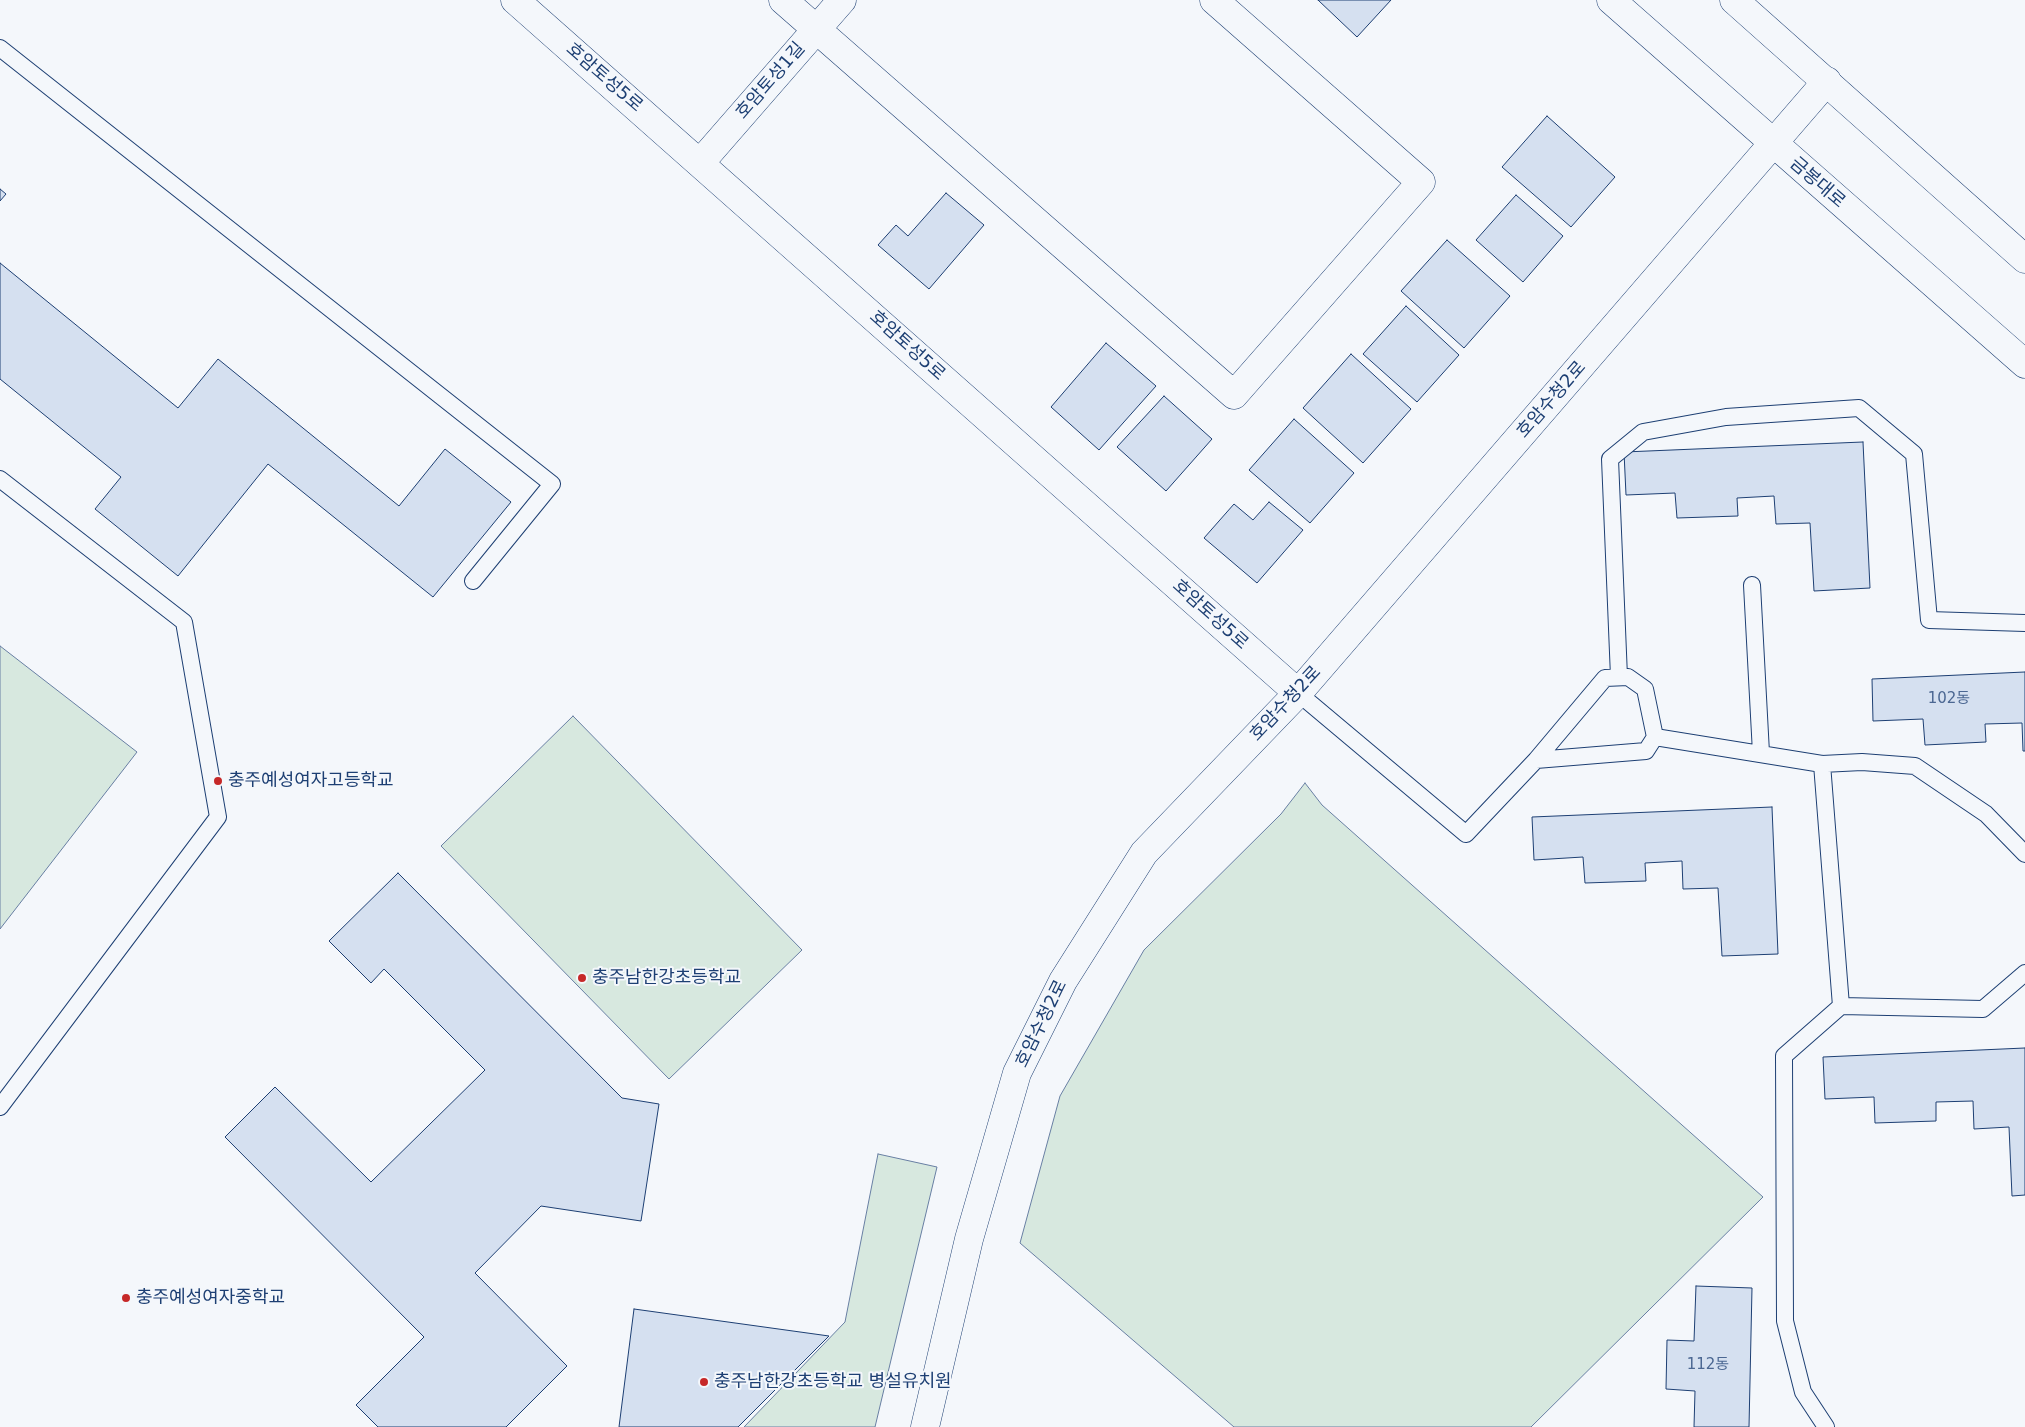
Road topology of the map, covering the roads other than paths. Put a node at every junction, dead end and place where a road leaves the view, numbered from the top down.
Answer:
1 (516, 0) edge
2 (783, 0) edge
3 (842, 0) edge
4 (1214, 0) edge
5 (1611, 0) edge
6 (1734, 0) edge
7 (816, 29) junction
8 (0, 48) edge
9 (1827, 81) junction
10 (1773, 144) junction
11 (700, 163) junction
12 (2025, 259) edge
13 (2025, 364) edge
14 (0, 479) edge
15 (473, 581) dead end
16 (1752, 585) dead end
17 (2025, 623) edge
18 (1619, 677) junction
19 (1298, 693) junction
20 (1655, 737) junction
21 (1761, 753) junction
22 (1536, 760) junction
23 (1822, 764) junction
24 (2025, 854) edge
25 (2025, 973) edge
26 (1841, 1006) junction
27 (0, 1108) edge
28 (925, 1427) edge
29 (1826, 1427) edge

1 - 11 street, 호암토성5로
2 - 7 street
3 - 7 street, 호암토성1길
4 - 7 street
5 - 10 street, 금봉대로
6 - 9 street
7 - 11 street, 호암토성1길
8 - 15 lane
9 - 10 street, 호암수청2로
9 - 12 street
10 - 13 street, 금봉대로
10 - 19 street, 호암수청2로
11 - 19 street, 호암토성5로
14 - 27 lane
16 - 21 lane
17 - 18 lane
18 - 20 lane
18 - 22 lane
19 - 22 lane
19 - 28 street, 호암수청2로
20 - 21 lane
20 - 22 lane
21 - 23 lane
23 - 24 lane
23 - 26 lane
25 - 26 lane
26 - 29 lane

